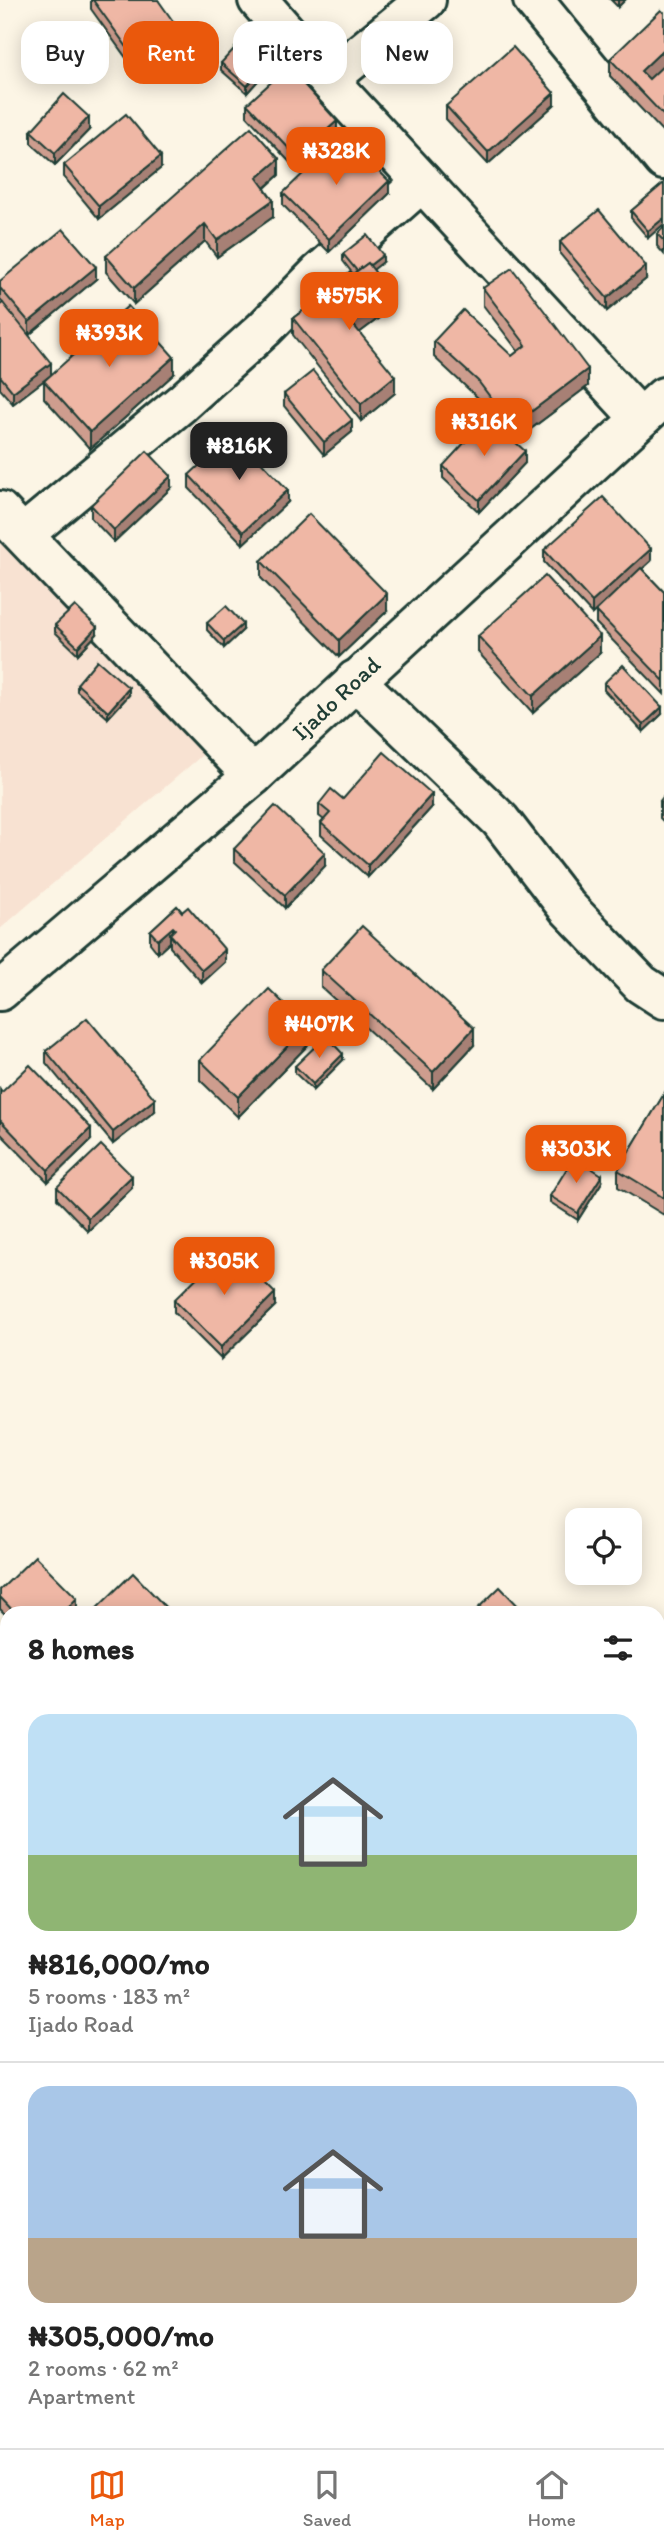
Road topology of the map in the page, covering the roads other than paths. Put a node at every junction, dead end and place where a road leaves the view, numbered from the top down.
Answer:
1 (258, 0) edge
2 (426, 0) edge
3 (533, 0) edge
4 (276, 21) edge
5 (347, 64) edge
6 (332, 84) edge
7 (664, 160) edge
8 (422, 182) junction
9 (652, 407) edge
10 (12, 523) edge
11 (355, 680) junction
12 (253, 776) junction
13 (0, 991) edge
14 (664, 999) edge

1 - 4 street
2 - 5 street
3 - 7 street
6 - 8 street
8 - 9 street
8 - 10 street
9 - 11 street, Ijado Road
10 - 12 street
11 - 12 street, Ijado Road
11 - 14 street
12 - 13 street, Ijado Road

